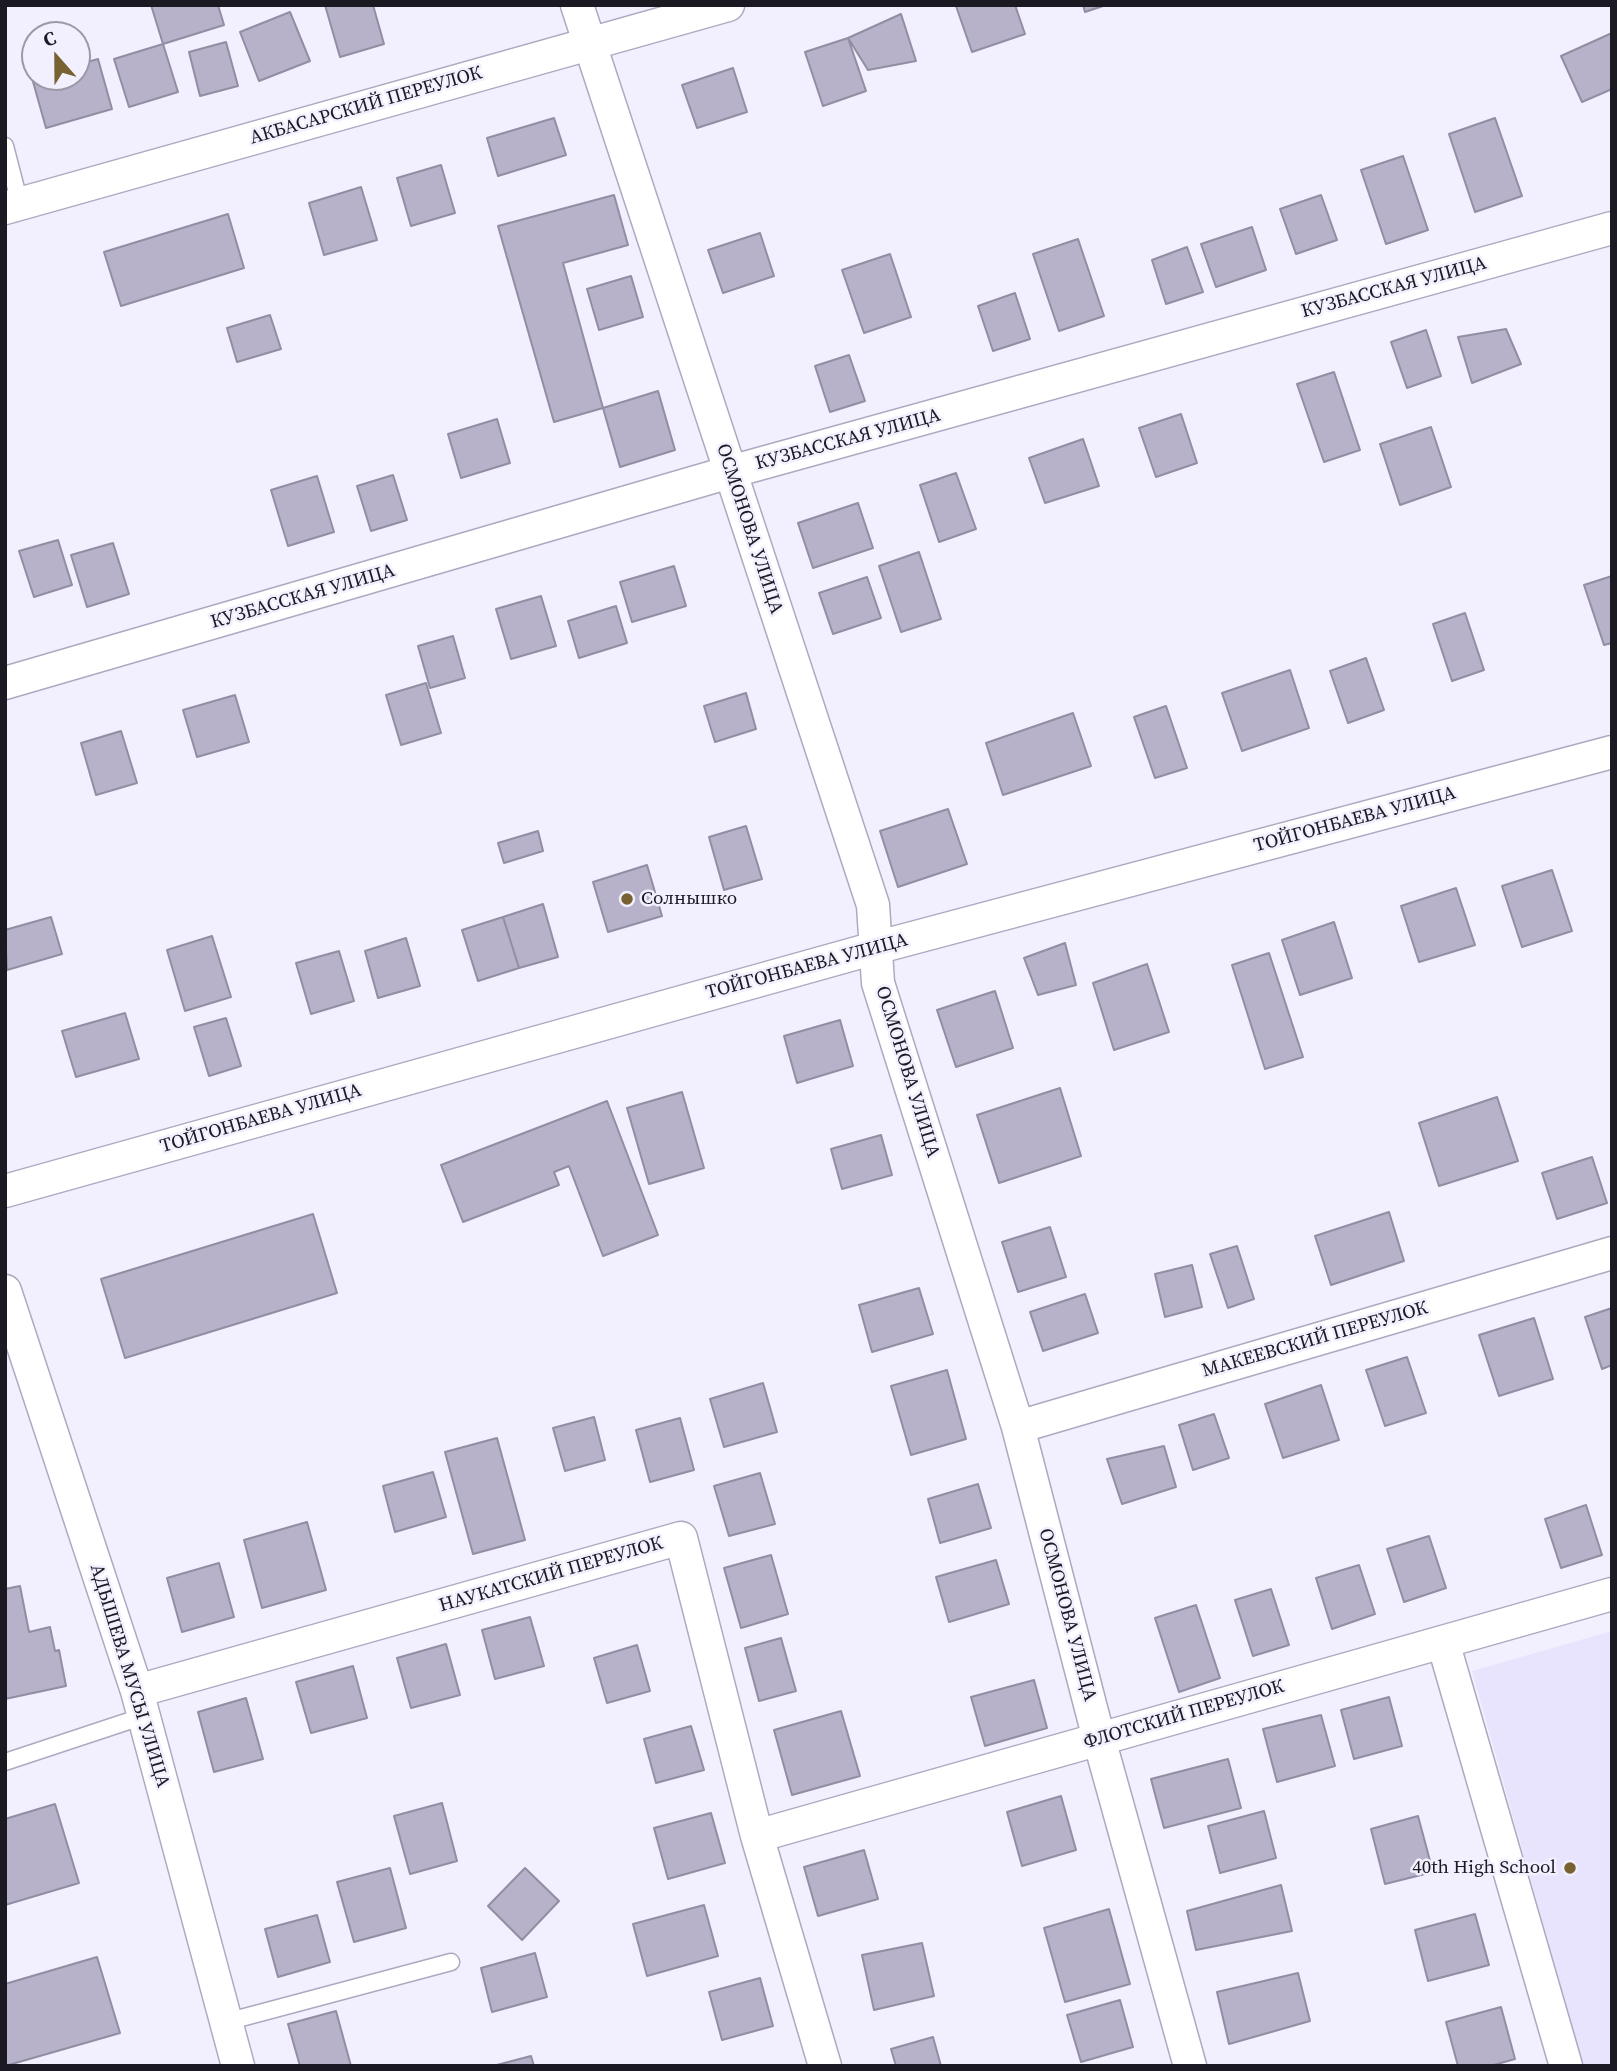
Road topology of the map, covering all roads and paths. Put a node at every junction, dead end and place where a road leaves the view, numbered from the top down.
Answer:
1 (577, 5) edge
2 (728, 5) edge
3 (589, 43) junction
4 (5, 146) edge
5 (13, 206) edge
6 (1612, 228) edge
7 (730, 472) junction
8 (5, 683) edge
9 (1612, 752) edge
10 (875, 948) junction
11 (5, 1191) edge
12 (1612, 1253) edge
13 (5, 1291) edge
14 (1018, 1427) junction
15 (1612, 1594) edge
16 (1443, 1642) junction
17 (141, 1703) junction
18 (1099, 1739) junction
19 (5, 1762) edge
20 (757, 1836) junction
21 (451, 1962) dead end
22 (226, 2022) junction
23 (238, 2066) edge
24 (825, 2066) edge
25 (1191, 2066) edge
26 (1566, 2066) edge

1 - 3 street, ОСМОНОВА УЛИЦА
2 - 3 street, АКБАСАРСКИЙ ПЕРЕУЛОК
3 - 5 street, АКБАСАРСКИЙ ПЕРЕУЛОК
3 - 7 street, ОСМОНОВА УЛИЦА
4 - 5 lane
6 - 7 street, КУЗБАССКАЯ УЛИЦА
7 - 8 street, КУЗБАССКАЯ УЛИЦА
7 - 10 street, ОСМОНОВА УЛИЦА
9 - 10 street, ТОЙГОНБАЕВА УЛИЦА
10 - 11 street, ТОЙГОНБАЕВА УЛИЦА
10 - 14 street, ОСМОНОВА УЛИЦА
12 - 14 street, МАКЕЕВСКИЙ ПЕРЕУЛОК
13 - 17 street, АДЫШЕВА МУСЫ УЛИЦА
14 - 18 street, ОСМОНОВА УЛИЦА
15 - 16 street, ФЛОТСКИЙ ПЕРЕУЛОК
16 - 18 street, ФЛОТСКИЙ ПЕРЕУЛОК
16 - 26 street
17 - 19 lane
17 - 20 street, НАУКАТСКИЙ ПЕРЕУЛОК
17 - 22 street, АДЫШЕВА МУСЫ УЛИЦА
18 - 20 street, ФЛОТСКИЙ ПЕРЕУЛОК
18 - 25 street, ОСМОНОВА УЛИЦА
20 - 24 street, НАУКАТСКИЙ ПЕРЕУЛОК
21 - 22 lane
22 - 23 street, АДЫШЕВА МУСЫ УЛИЦА

